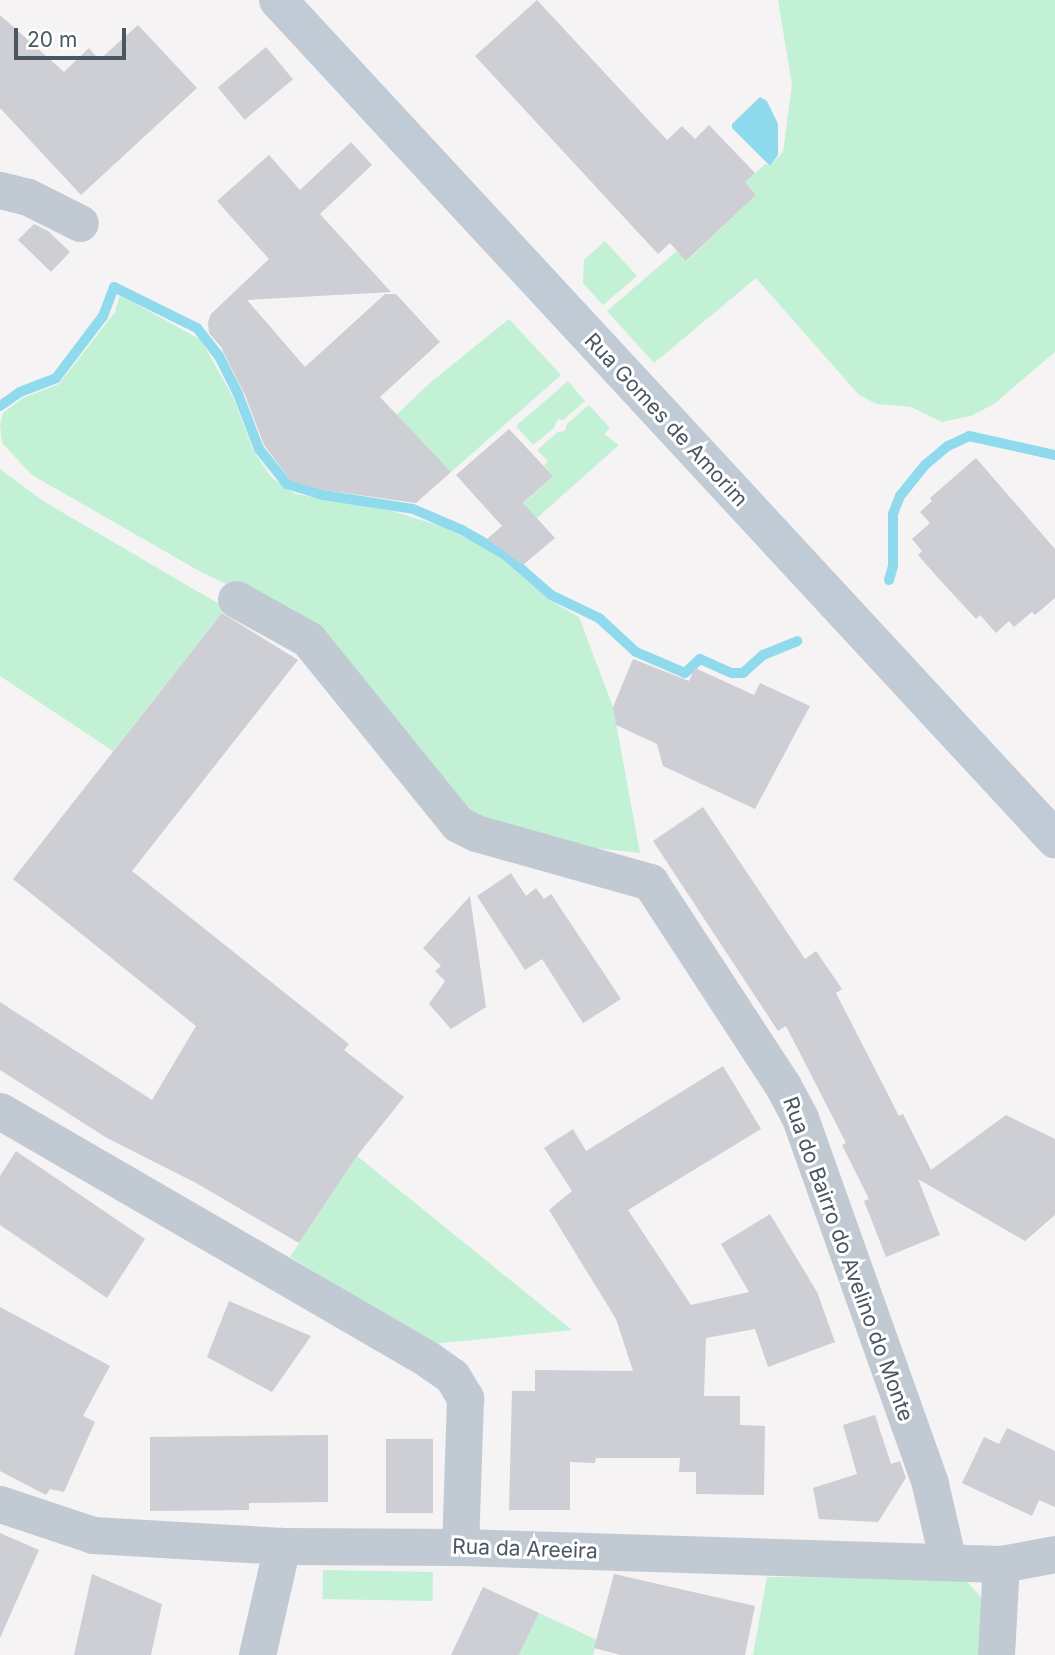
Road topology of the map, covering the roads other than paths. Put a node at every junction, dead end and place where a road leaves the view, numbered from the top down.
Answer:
1 (278, 0) edge
2 (0, 190) edge
3 (80, 223) dead end
4 (236, 599) dead end
5 (1055, 839) edge
6 (0, 1111) edge
7 (0, 1504) edge
8 (282, 1546) junction
9 (460, 1546) junction
10 (1055, 1554) edge
11 (948, 1562) junction
12 (1002, 1564) junction
13 (257, 1655) edge
14 (996, 1655) edge

1 - 5 main road, Rua Gomes de Amorim
2 - 3 street
4 - 11 street, Rua do Bairro do Avelino do Monte
6 - 9 street
7 - 8 street, Rua da Areeira
8 - 9 street, Rua da Areeira
8 - 13 street
9 - 11 street, Rua da Areeira
10 - 12 street, Rua da Areeira
11 - 12 street, Rua da Areeira
12 - 14 street

